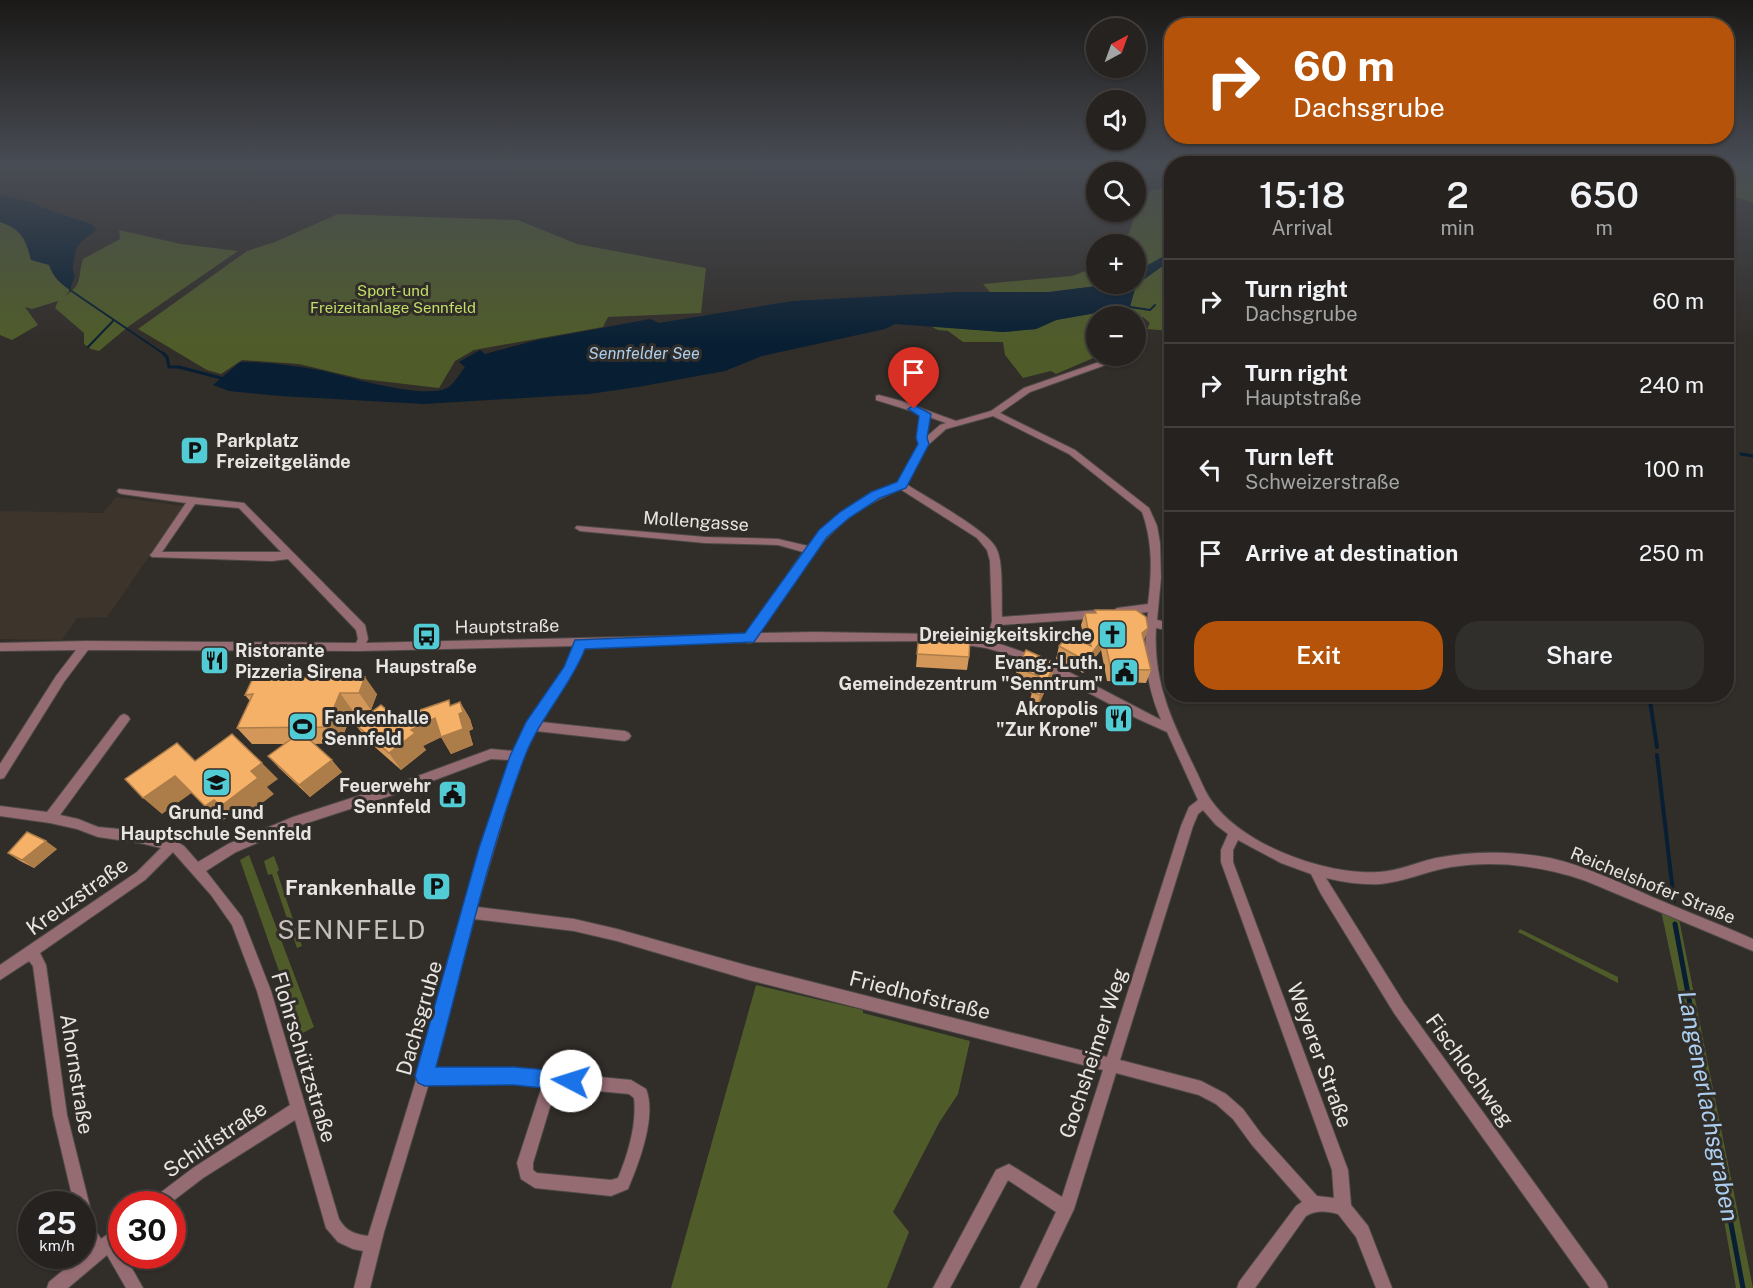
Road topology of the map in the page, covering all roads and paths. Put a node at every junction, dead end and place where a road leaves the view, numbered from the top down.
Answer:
1 (1096, 366) edge
2 (879, 398) dead end
3 (994, 413) junction
4 (925, 414) junction
5 (955, 423) junction
6 (924, 444) junction
7 (902, 485) junction
8 (122, 491) dead end
9 (192, 501) junction
10 (580, 528) dead end
11 (809, 550) junction
12 (290, 555) junction
13 (1153, 607) junction
14 (997, 621) junction
15 (1152, 622) junction
16 (1164, 625) edge
17 (749, 639) junction
18 (580, 644) junction
19 (991, 644) junction
20 (86, 645) junction
21 (359, 647) junction
22 (2, 649) edge
23 (124, 719) dead end
24 (531, 726) junction
25 (1168, 728) junction
26 (625, 736) dead end
27 (518, 756) junction
28 (0, 774) edge
29 (1204, 802) junction
30 (0, 811) edge
31 (50, 818) junction
32 (1235, 833) junction
33 (172, 845) junction
34 (197, 869) junction
35 (1316, 869) junction
36 (471, 912) junction
37 (1753, 945) edge
38 (32, 952) junction
39 (0, 973) edge
40 (1112, 1064) junction
41 (425, 1076) junction
42 (551, 1080) junction
43 (298, 1109) junction
44 (78, 1191) edge
45 (174, 1191) edge
46 (1313, 1203) junction
47 (1343, 1207) junction
48 (1066, 1209) junction
49 (108, 1243) edge
50 (372, 1244) junction
51 (125, 1269) edge
52 (55, 1288) edge
53 (135, 1288) edge
54 (362, 1288) edge
55 (940, 1288) edge
56 (1028, 1288) edge
57 (1245, 1288) edge
58 (1384, 1288) edge
59 (1600, 1288) edge

1 - 3 street
2 - 4 street
3 - 5 street
3 - 13 street
4 - 5 street
4 - 6 street
5 - 6 street
6 - 7 street
7 - 11 street
7 - 14 street
8 - 9 street
9 - 12 street
9 - 12 street
10 - 11 street, Mollengasse
11 - 17 street
12 - 21 street
13 - 14 street
13 - 15 street
14 - 19 street
15 - 16 street
15 - 25 street
17 - 18 street, Hauptstraße
17 - 19 street, Hauptstraße
18 - 21 street, Hauptstraße
18 - 24 street, Dachsgrube
19 - 25 street, Hauptstraße
20 - 21 street, Hauptstraße
20 - 22 street, Hauptstraße
20 - 28 street
23 - 31 street
24 - 26 street
24 - 27 street, Dachsgrube
25 - 29 street
27 - 34 street
27 - 36 street, Dachsgrube
29 - 32 street, Reichelshofer Straße
29 - 40 street, Gochsheimer Weg
30 - 31 street
31 - 33 street
32 - 35 street, Reichelshofer Straße
32 - 47 street, Weyerer Straße
33 - 34 street, Flohrschützstraße
33 - 38 street, Kreuzstraße
34 - 43 street, Flohrschützstraße
35 - 37 street, Reichelshofer Straße
35 - 59 street, Fischlochweg
36 - 40 street, Friedhofstraße
36 - 41 street, Dachsgrube
38 - 39 street, Kreuzstraße
38 - 44 street, Ahornstraße
40 - 46 street, Friedhofstraße
40 - 48 street, Gochsheimer Weg
41 - 42 street
41 - 50 street, Dachsgrube
42 - 42 street
43 - 45 street, Schilfstraße
43 - 50 street, Flohrschützstraße
46 - 47 street
46 - 57 street
47 - 58 street, Weyerer Straße
48 - 55 street
48 - 56 street, Gochsheimer Weg
49 - 52 street
50 - 54 street, Dachsgrube
51 - 53 street, Ahornstraße

